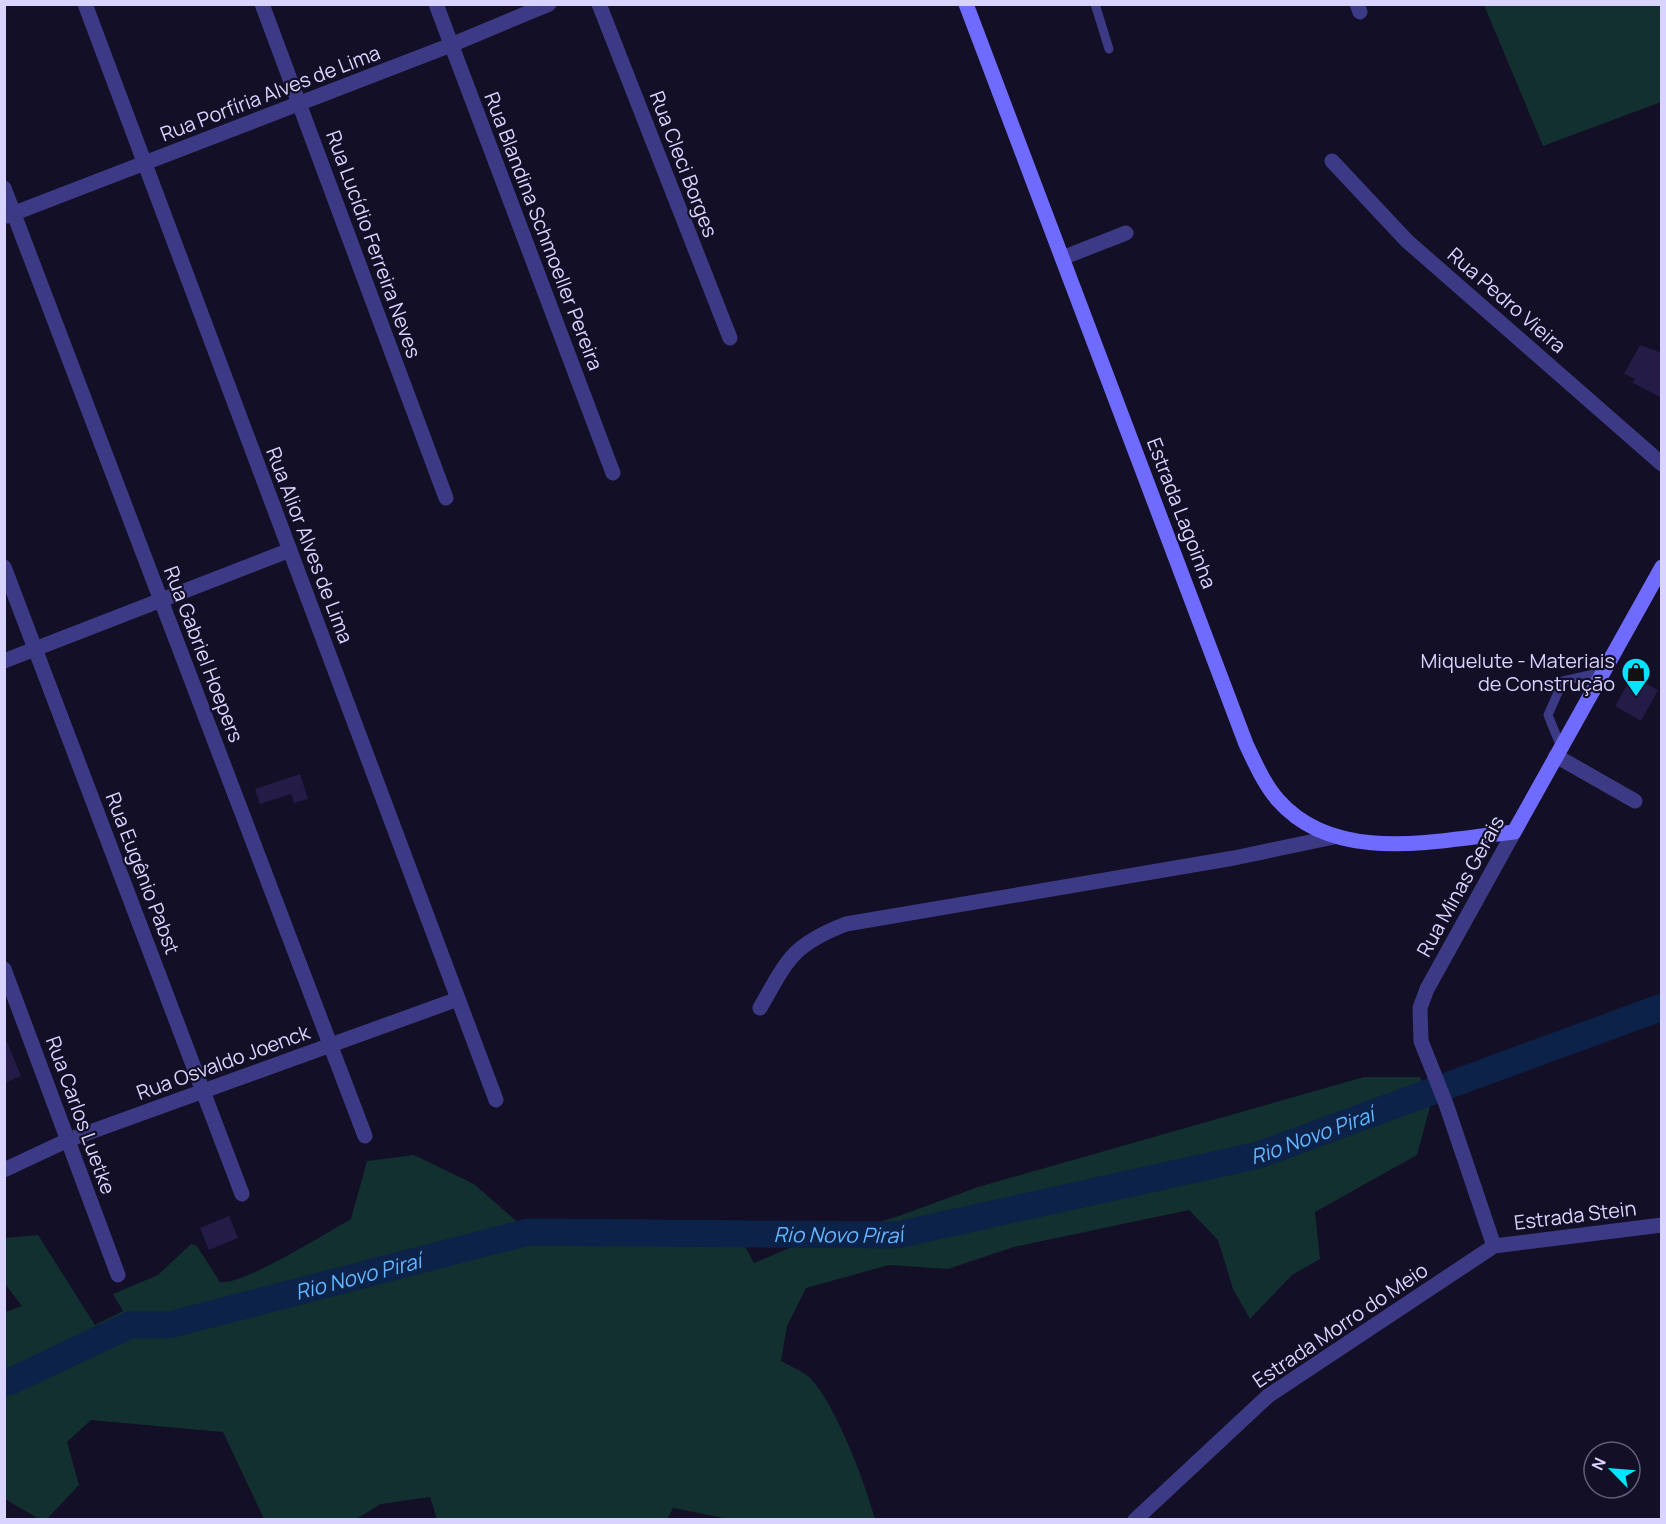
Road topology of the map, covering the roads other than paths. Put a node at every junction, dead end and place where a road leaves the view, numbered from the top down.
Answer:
1 (85, 4) edge
2 (262, 4) edge
3 (436, 4) edge
4 (549, 4) edge
5 (598, 4) edge
6 (966, 4) edge
7 (1095, 4) edge
8 (451, 45) junction
9 (1109, 49) dead end
10 (300, 105) junction
11 (1332, 161) dead end
12 (145, 164) junction
13 (4, 188) edge
14 (9, 215) edge
15 (1126, 232) dead end
16 (1062, 258) junction
17 (730, 338) dead end
18 (1662, 464) edge
19 (613, 473) dead end
20 (446, 498) dead end
21 (290, 550) junction
22 (4, 567) edge
23 (1662, 567) edge
24 (161, 600) junction
25 (35, 649) junction
26 (4, 661) edge
27 (1603, 672) junction
28 (1559, 751) junction
29 (1635, 801) dead end
30 (1514, 832) junction
31 (1334, 837) junction
32 (4, 969) edge
33 (458, 999) junction
34 (760, 1008) dead end
35 (330, 1045) junction
36 (203, 1091) junction
37 (496, 1100) dead end
38 (365, 1136) dead end
39 (68, 1140) junction
40 (4, 1170) edge
41 (242, 1194) dead end
42 (1662, 1225) edge
43 (1494, 1246) junction
44 (118, 1275) dead end
45 (1135, 1520) edge

1 - 12 street, Rua Alior Alves de Lima
2 - 10 street, Rua Lucídio Ferreira Neves
3 - 8 street, Rua Blandina Schmoeller Pereira
4 - 8 street, Rua Porfíria Alves de Lima
5 - 17 street, Rua Cleci Borges
6 - 16 main road, Estrada Lagoinha
7 - 9 lane
8 - 10 street, Rua Porfíria Alves de Lima
8 - 19 street, Rua Blandina Schmoeller Pereira
10 - 12 street, Rua Porfíria Alves de Lima
10 - 20 street, Rua Lucídio Ferreira Neves
11 - 18 street, Rua Pedro Vieira
12 - 14 street, Rua Porfíria Alves de Lima
12 - 21 street, Rua Alior Alves de Lima
13 - 14 street, Rua Gabriel Hoepers
14 - 24 street, Rua Gabriel Hoepers
15 - 16 street
16 - 31 main road, Estrada Lagoinha
21 - 24 street
21 - 33 street, Rua Alior Alves de Lima
22 - 25 street, Rua Eugênio Pabst
23 - 27 main road, Rua Minas Gerais
24 - 25 street
24 - 35 street, Rua Gabriel Hoepers
25 - 26 street
25 - 36 street, Rua Eugênio Pabst
27 - 28 main road, Rua Minas Gerais
27 - 28 lane
28 - 29 street
28 - 30 main road, Rua Minas Gerais
30 - 31 main road, Estrada Lagoinha
30 - 43 street, Rua Minas Gerais
31 - 34 street
32 - 39 street, Rua Carlos Luetke
33 - 35 street, Rua Osvaldo Joenck
33 - 37 street, Rua Alior Alves de Lima
35 - 36 street, Rua Osvaldo Joenck
35 - 38 street, Rua Gabriel Hoepers
36 - 39 street, Rua Osvaldo Joenck
36 - 41 street, Rua Eugênio Pabst
39 - 40 street, Rua Osvaldo Joenck
39 - 44 street, Rua Carlos Luetke
42 - 43 street, Estrada Stein
43 - 45 street, Estrada Morro do Meio

